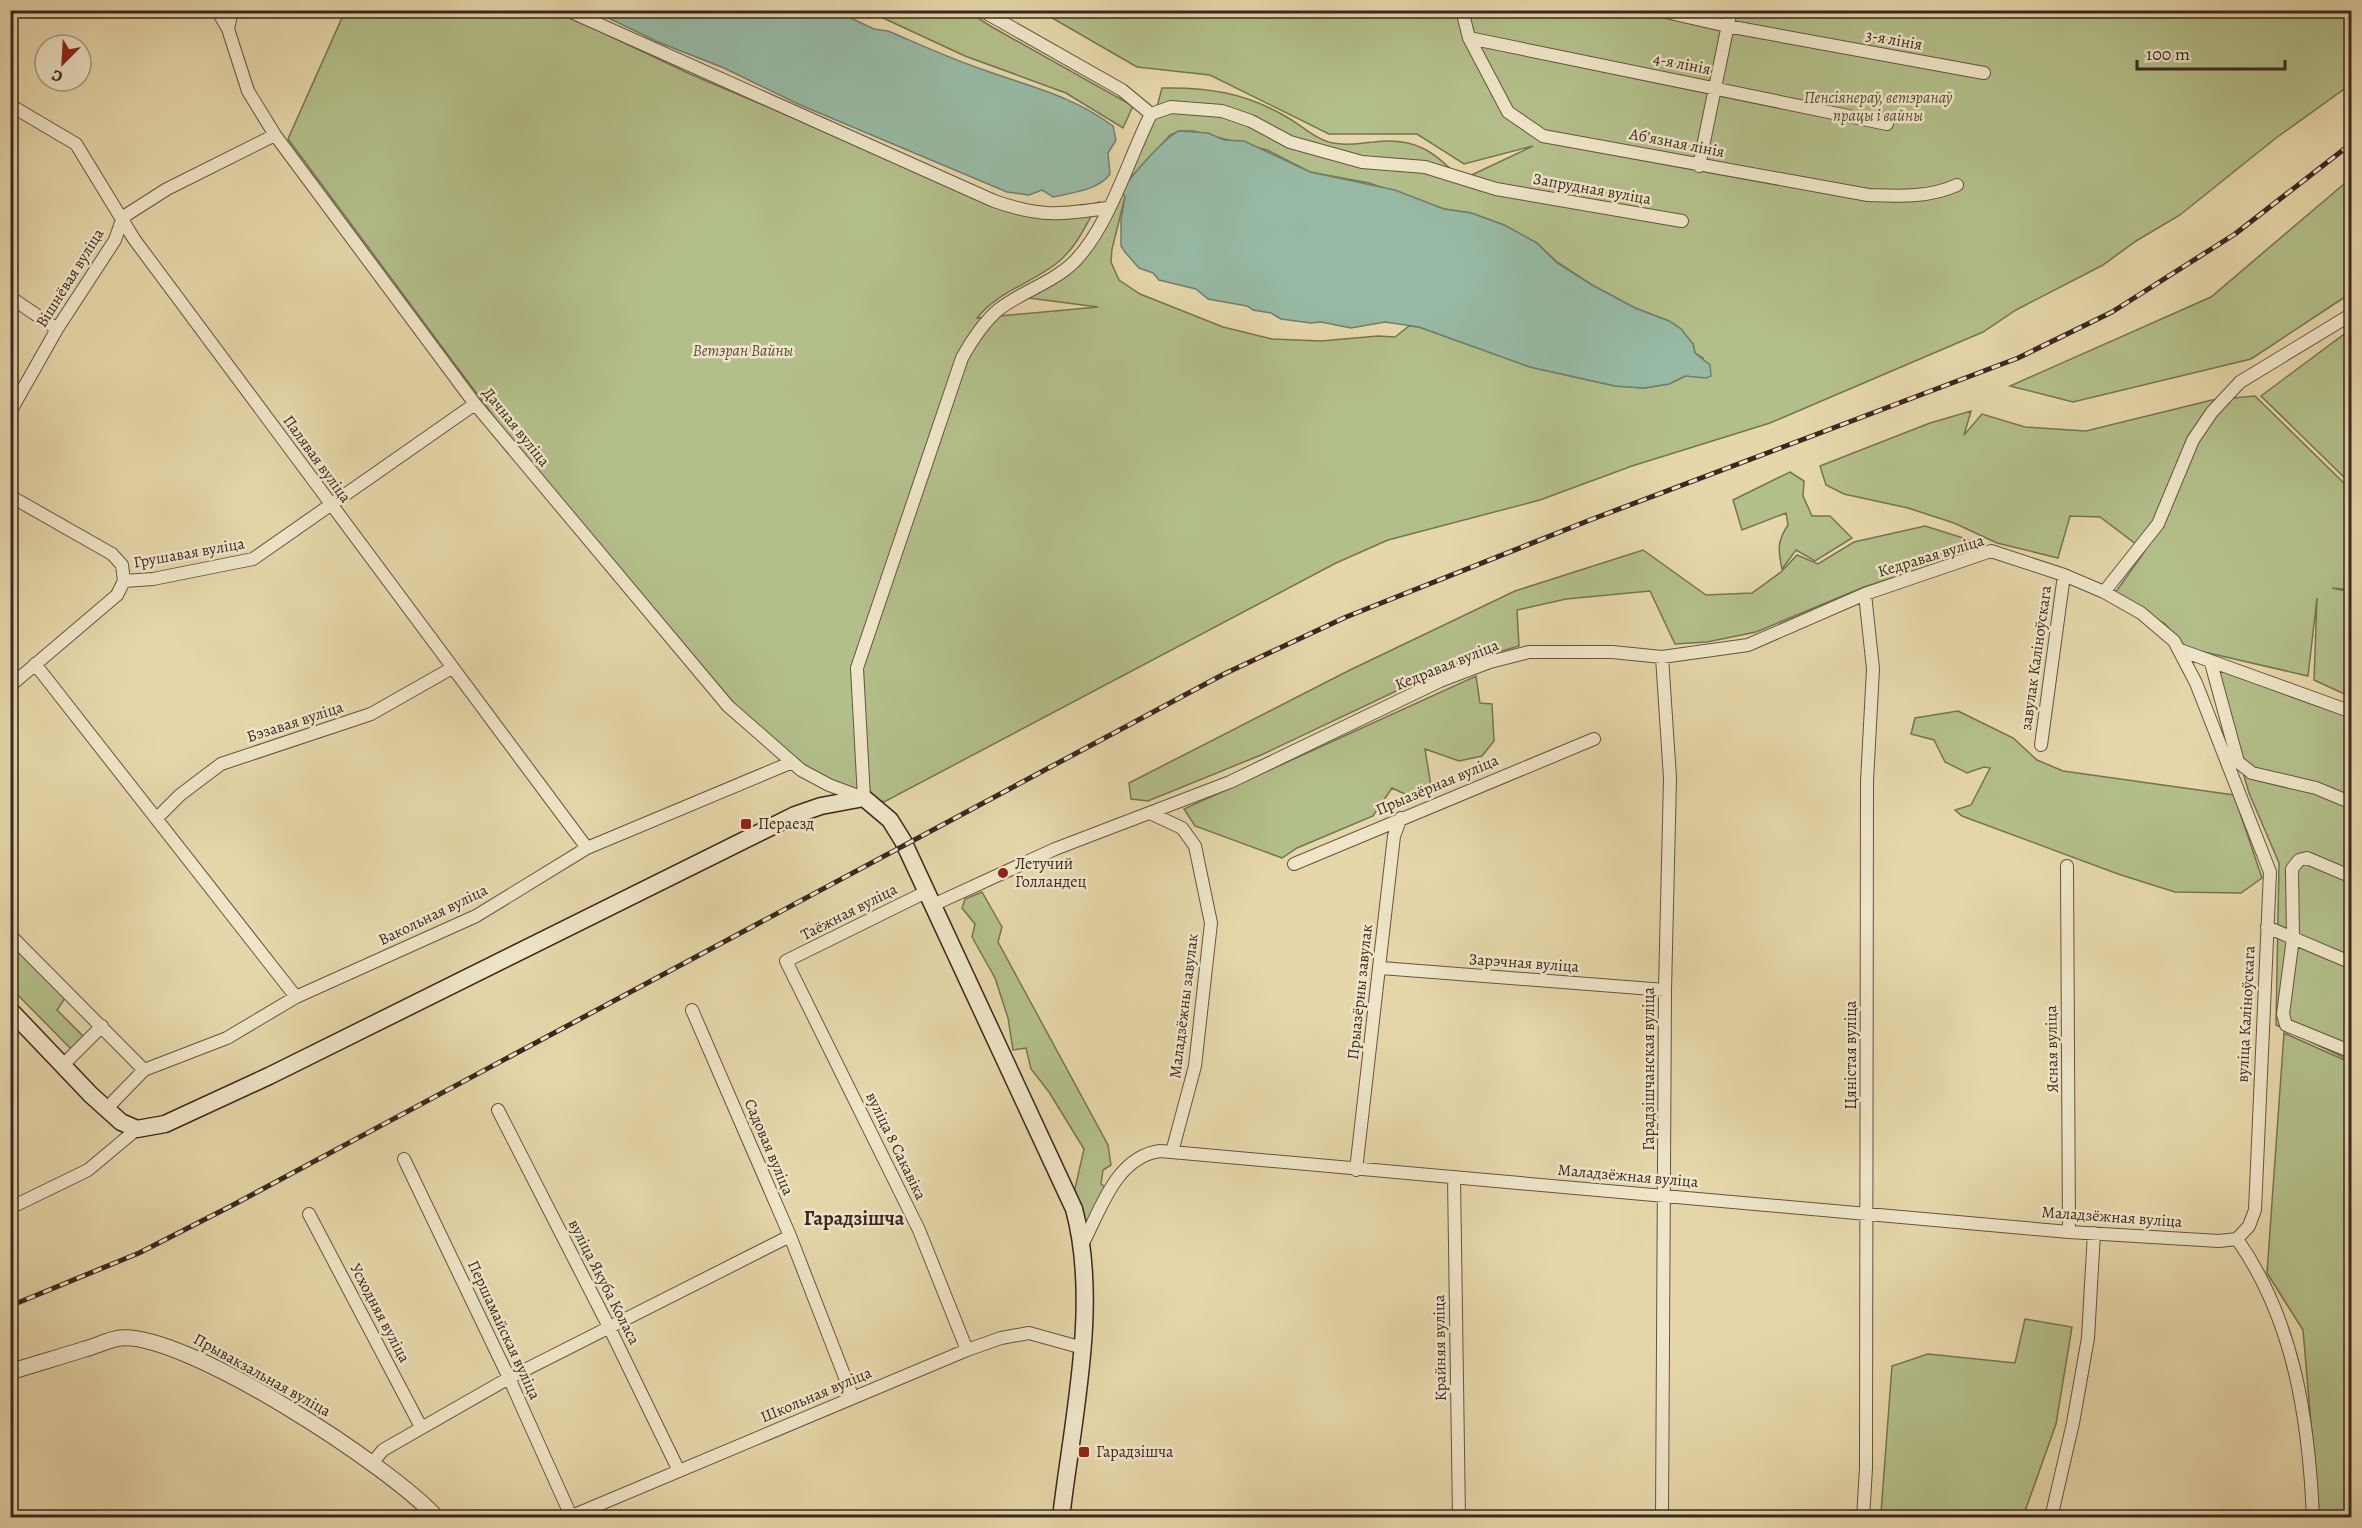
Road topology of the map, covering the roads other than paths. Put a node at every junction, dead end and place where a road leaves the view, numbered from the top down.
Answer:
1 (216, 10) edge
2 (232, 10) edge
3 (567, 10) edge
4 (981, 10) edge
5 (1462, 10) edge
6 (1657, 10) edge
7 (1731, 10) edge
8 (1727, 26) junction
9 (228, 29) junction
10 (1469, 38) junction
11 (1984, 73) dead end
12 (1713, 87) junction
13 (10, 105) edge
14 (1151, 114) junction
15 (1887, 124) dead end
16 (275, 135) junction
17 (1699, 166) junction
18 (1957, 185) dead end
19 (1107, 208) junction
20 (123, 217) junction
21 (1682, 221) dead end
22 (10, 297) edge
23 (2352, 314) edge
24 (57, 329) junction
25 (475, 404) junction
26 (10, 412) edge
27 (10, 496) edge
28 (328, 503) junction
29 (2064, 575) junction
30 (124, 580) junction
31 (2104, 592) junction
32 (1865, 594) junction
33 (2180, 650) junction
34 (1662, 657) junction
35 (2211, 663) junction
36 (35, 664) junction
37 (452, 668) junction
38 (10, 686) edge
39 (2352, 712) edge
40 (1594, 739) dead end
41 (2041, 745) dead end
42 (790, 763) junction
43 (864, 798) junction
44 (2352, 803) edge
45 (1152, 814) junction
46 (157, 818) junction
47 (1401, 818) junction
48 (587, 848) junction
49 (1294, 864) dead end
50 (2067, 866) dead end
51 (2352, 877) edge
52 (929, 898) junction
53 (2267, 927) junction
54 (10, 935) edge
55 (2293, 938) junction
56 (786, 961) joint
57 (2352, 963) edge
58 (1381, 968) junction
59 (1665, 990) junction
60 (296, 997) junction
61 (10, 1010) edge
62 (692, 1010) dead end
63 (102, 1026) junction
64 (2352, 1053) edge
65 (63, 1065) junction
66 (144, 1070) junction
67 (106, 1109) junction
68 (498, 1110) dead end
69 (137, 1129) junction
70 (1172, 1152) junction
71 (404, 1159) dead end
72 (1356, 1170) junction
73 (1454, 1177) junction
74 (1665, 1196) junction
75 (10, 1208) edge
76 (1865, 1213) junction
77 (309, 1214) dead end
78 (2069, 1232) junction
79 (2094, 1233) junction
80 (790, 1236) junction
81 (2237, 1239) junction
82 (1083, 1243) junction
83 (609, 1327) junction
84 (1083, 1348) junction
85 (967, 1350) junction
86 (10, 1372) edge
87 (509, 1378) junction
88 (853, 1398) junction
89 (421, 1427) junction
90 (373, 1462) junction
91 (679, 1472) junction
92 (569, 1517) edge
93 (437, 1518) edge
94 (1061, 1518) edge
95 (1459, 1518) edge
96 (1662, 1518) edge
97 (1863, 1518) edge
98 (2051, 1518) edge
99 (2313, 1518) edge

1 - 9 street, Дачная вуліца
2 - 9 street
3 - 19 street
4 - 14 street
5 - 10 street, Абʼязная лінія
6 - 8 street, 3-я лінія
7 - 8 street
8 - 11 street, 3-я лінія
8 - 12 street
9 - 16 street, Дачная вуліца
10 - 12 street, 4-я лінія
10 - 17 street, Абʼязная лінія
12 - 15 street, 4-я лінія
12 - 17 street
13 - 20 street, Палявая вуліца
14 - 19 street
14 - 21 street, Запрудная вуліца
16 - 20 street, Вішнёвая вуліца
16 - 25 street, Дачная вуліца
17 - 18 street, Абʼязная лінія
19 - 43 street
20 - 24 street, Вішнёвая вуліца
20 - 28 street, Палявая вуліца
22 - 24 street
23 - 31 street
24 - 26 street, Вішнёвая вуліца
25 - 28 street, Грушавая вуліца
25 - 42 street, Дачная вуліца
27 - 30 street
28 - 30 street, Грушавая вуліца
28 - 37 street, Палявая вуліца
29 - 31 street, вуліца Каліноўскага
29 - 32 street, Кедравая вуліца
29 - 41 street, завулак Каліноўскага
30 - 36 street, Грушавая вуліца
31 - 33 street, вуліца Каліноўскага
32 - 34 street, Кедравая вуліца
32 - 76 street, Цяністая вуліца
33 - 35 street
33 - 53 street, вуліца Каліноўскага
34 - 45 street, Кедравая вуліца
34 - 59 street, Гарадзішчанская вуліца
35 - 39 street
35 - 44 street
36 - 38 street, Грушавая вуліца
36 - 46 street
37 - 46 street, Бэзавая вуліца
37 - 48 street, Палявая вуліца
40 - 47 street, Прыазёрная вуліца
42 - 43 street, Дачная вуліца
42 - 48 street, Вакольная вуліца
43 - 52 main road
43 - 69 main road
45 - 52 street, Кедравая вуліца
45 - 70 street, Маладзёжны завулак
46 - 60 street
47 - 49 street, Прыазёрная вуліца
47 - 58 street, Прыазёрны завулак
48 - 60 street, Вакольная вуліца
50 - 78 street, Ясная вуліца
51 - 55 street
52 - 56 street, Таёжная вуліца
52 - 82 main road
53 - 55 street
53 - 81 street, вуліца Каліноўскага
54 - 63 street
55 - 57 street
55 - 64 street
56 - 85 street, вуліца 8 Сакавіка
58 - 59 street, Зарэчная вуліца
58 - 72 street, Прыазёрны завулак
59 - 74 street, Гарадзішчанская вуліца
60 - 66 street, Вакольная вуліца
61 - 65 main road
62 - 80 street, Садовая вуліца
63 - 65 street
63 - 66 street
65 - 67 main road
66 - 67 street
67 - 69 main road
68 - 83 street, вуліца Якуба Коласа
69 - 75 street
70 - 72 street, Маладзёжная вуліца
70 - 82 street, Маладзёжная вуліца
71 - 87 street, Першамайская вуліца
72 - 73 street, Маладзёжная вуліца
73 - 74 street, Маладзёжная вуліца
73 - 95 street, Крайняя вуліца
74 - 76 street, Маладзёжная вуліца
74 - 96 street, Гарадзішчанская вуліца
76 - 78 street, Маладзёжная вуліца
76 - 97 street, Цяністая вуліца
77 - 89 street, Усходняя вуліца
78 - 79 street, Маладзёжная вуліца
79 - 81 street, Маладзёжная вуліца
79 - 98 street
80 - 83 street
80 - 88 street, Садовая вуліца
81 - 99 street
82 - 84 main road
83 - 87 street
83 - 91 street, вуліца Якуба Коласа
84 - 85 street, Школьная вуліца
84 - 94 main road
85 - 88 street, Школьная вуліца
86 - 90 street, Прывакзальная вуліца
87 - 89 street
87 - 92 street, Першамайская вуліца
88 - 91 street, Школьная вуліца
89 - 90 street
90 - 93 street, Прывакзальная вуліца
91 - 92 street, Школьная вуліца

